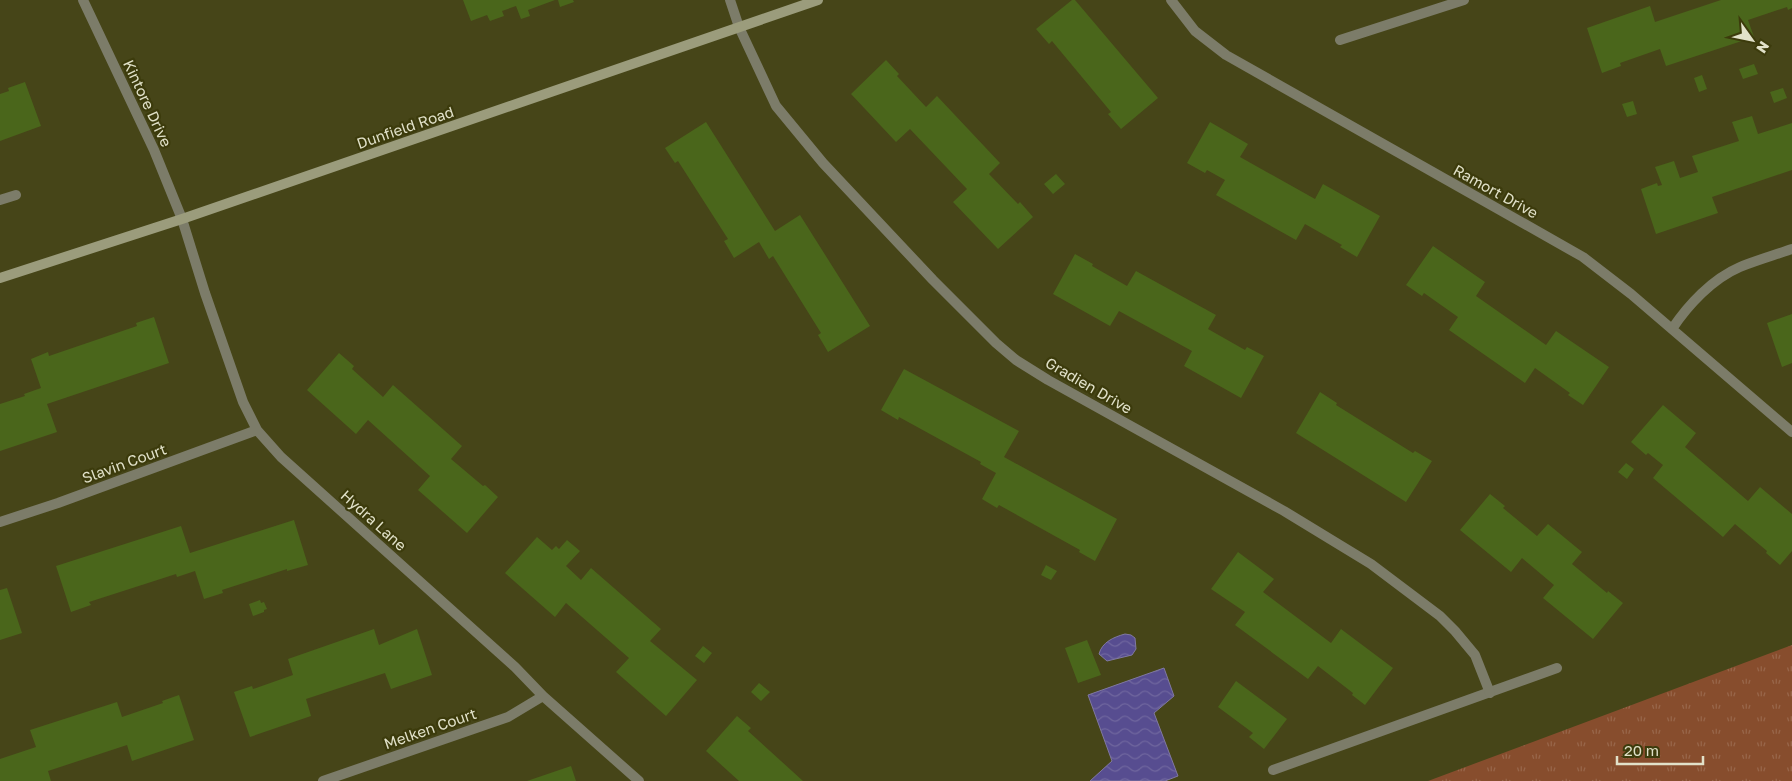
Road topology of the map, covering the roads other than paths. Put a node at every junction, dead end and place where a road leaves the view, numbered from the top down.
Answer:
1 (83, 0) edge
2 (730, 0) edge
3 (818, 0) edge
4 (1171, 0) edge
5 (1464, 0) edge
6 (739, 28) junction
7 (1340, 40) dead end
8 (16, 195) dead end
9 (0, 200) edge
10 (182, 219) junction
11 (1792, 249) edge
12 (0, 278) edge
13 (1672, 330) junction
14 (257, 430) junction
15 (1792, 432) edge
16 (0, 522) edge
17 (1557, 668) dead end
18 (1490, 693) junction
19 (543, 696) junction
20 (1273, 770) dead end
21 (323, 781) edge
22 (639, 781) edge

1 - 10 street, Kintore Drive
2 - 6 street, Gradien Drive
3 - 6 street, Dunfield Road
4 - 13 street, Ramort Drive
5 - 7 street
6 - 10 street, Dunfield Road
6 - 18 street, Gradien Drive
8 - 9 street
10 - 12 street, Dunfield Road
10 - 14 street, Hydra Lane
11 - 13 street
13 - 15 street, Ramort Drive
14 - 16 street, Slavin Court
14 - 19 street, Hydra Lane
17 - 18 street
18 - 20 street
19 - 21 street, Melken Court
19 - 22 street, Hydra Lane

